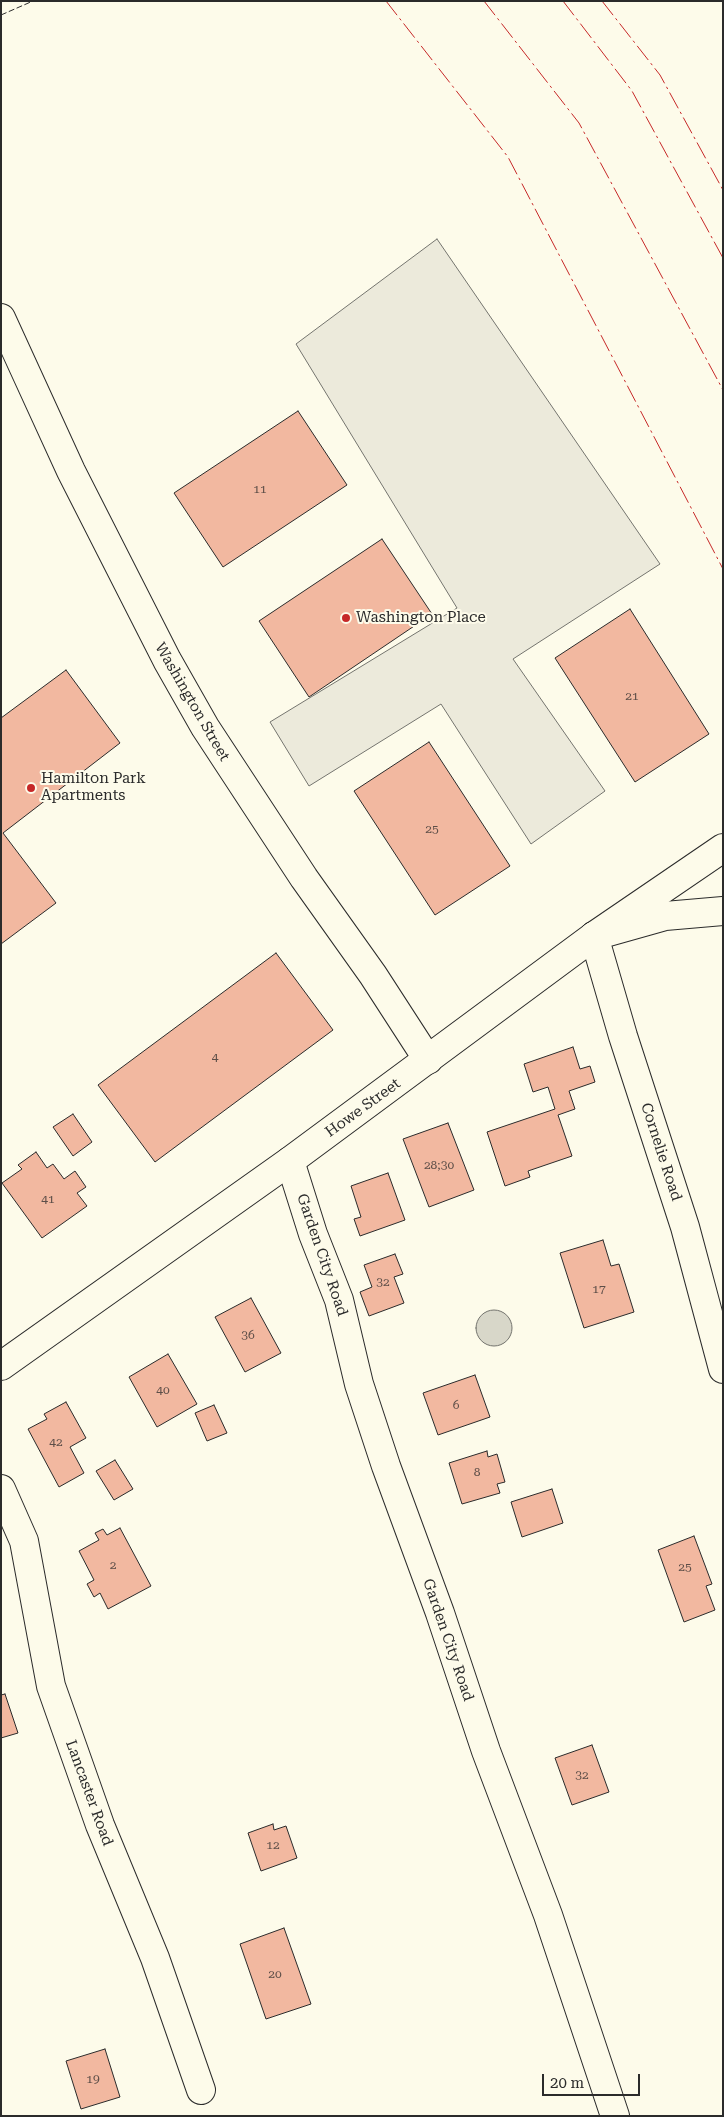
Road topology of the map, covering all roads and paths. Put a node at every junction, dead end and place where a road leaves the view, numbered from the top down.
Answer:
1 (1, 318) edge
2 (723, 848) edge
3 (723, 912) edge
4 (594, 936) junction
5 (428, 1060) junction
6 (290, 1161) junction
7 (1, 1366) edge
8 (723, 1369) edge
9 (1, 1489) edge
10 (201, 2090) dead end
11 (616, 2116) edge

1 - 5 main road, Washington Street
2 - 4 main road, Howe Street
3 - 4 main road
4 - 5 main road, Howe Street
4 - 8 main road, Cornelie Road
5 - 6 main road, Howe Street
6 - 7 main road, Howe Street
6 - 11 main road, Garden City Road
9 - 10 main road, Lancaster Road

